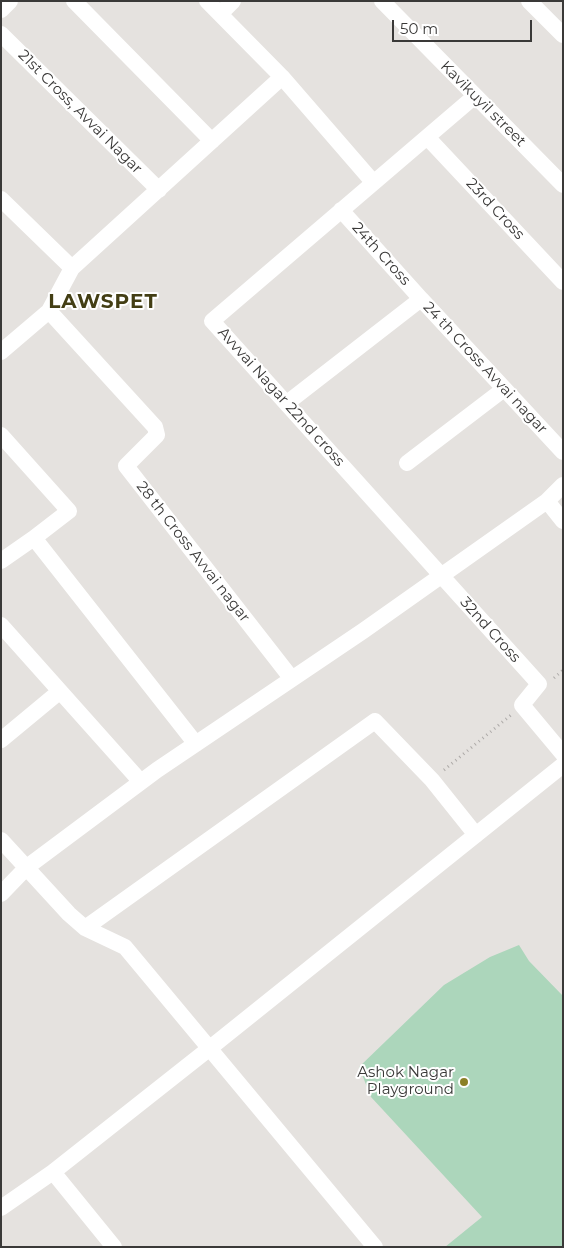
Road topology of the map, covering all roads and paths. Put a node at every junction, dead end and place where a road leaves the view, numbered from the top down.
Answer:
1 (10, 1) edge
2 (74, 1) edge
3 (207, 1) edge
4 (233, 1) edge
5 (382, 1) edge
6 (529, 1) edge
7 (1, 10) edge
8 (220, 14) junction
9 (1, 34) edge
10 (563, 36) edge
11 (282, 77) junction
12 (475, 96) junction
13 (427, 137) junction
14 (212, 141) junction
15 (374, 182) junction
16 (563, 185) edge
17 (159, 190) junction
18 (1, 200) edge
19 (341, 210) junction
20 (72, 268) junction
21 (563, 282) edge
22 (421, 299) junction
23 (49, 310) junction
24 (1, 352) edge
25 (504, 389) junction
26 (287, 404) junction
27 (1, 435) edge
28 (563, 452) edge
29 (407, 463) dead end
30 (563, 485) edge
31 (548, 501) junction
32 (563, 520) edge
33 (34, 538) junction
34 (1, 561) edge
35 (442, 575) junction
36 (1, 625) edge
37 (563, 670) edge
38 (292, 679) junction
39 (544, 683) junction
40 (59, 692) junction
41 (522, 705) junction
42 (1, 740) edge
43 (196, 744) junction
44 (563, 754) edge
45 (563, 766) edge
46 (432, 780) junction
47 (141, 782) junction
48 (476, 835) junction
49 (1, 840) edge
50 (27, 867) junction
51 (1, 894) edge
52 (85, 928) junction
53 (210, 1048) junction
54 (53, 1172) junction
55 (1, 1208) edge
56 (114, 1247) edge
57 (375, 1247) edge

1 - 7 street
2 - 14 street
3 - 8 street
4 - 8 street
5 - 12 street, Kavikuyil street
6 - 10 street
8 - 11 street
9 - 17 street, 21st Cross, Avvai Nagar
11 - 14 street
11 - 15 street
12 - 13 street, Avvvai Nagar 22nd cross
12 - 16 street, Kavikuyil street
13 - 15 street, Avvvai Nagar 22nd cross
13 - 21 street, 23rd Cross
14 - 17 street
15 - 19 street, Avvvai Nagar 22nd cross
17 - 20 street
18 - 20 street
19 - 22 street, 24th Cross
19 - 26 street, Avvvai Nagar 22nd cross
20 - 23 street
22 - 25 street, 24 th Cross Avvai nagar
22 - 26 street, 24 th Cross Avvai nagar
23 - 24 street
23 - 38 street, 28 th Cross Avvai nagar
25 - 28 street, 24 th Cross Avvai nagar
25 - 29 street
26 - 35 street, Avvvai Nagar 22nd cross
27 - 33 street
30 - 31 street
31 - 32 street
31 - 35 street
33 - 34 street
33 - 43 street
35 - 38 street
35 - 39 street, 32nd Cross
36 - 40 street
37 - 39 path
38 - 43 street
39 - 41 street
40 - 42 street
40 - 47 street
41 - 44 street
41 - 46 path
43 - 47 street
45 - 48 street
46 - 48 street
46 - 52 street
47 - 50 street
48 - 53 street
49 - 50 street
50 - 51 street
50 - 52 street
52 - 53 street
53 - 54 street
53 - 57 street
54 - 55 street
54 - 56 street

